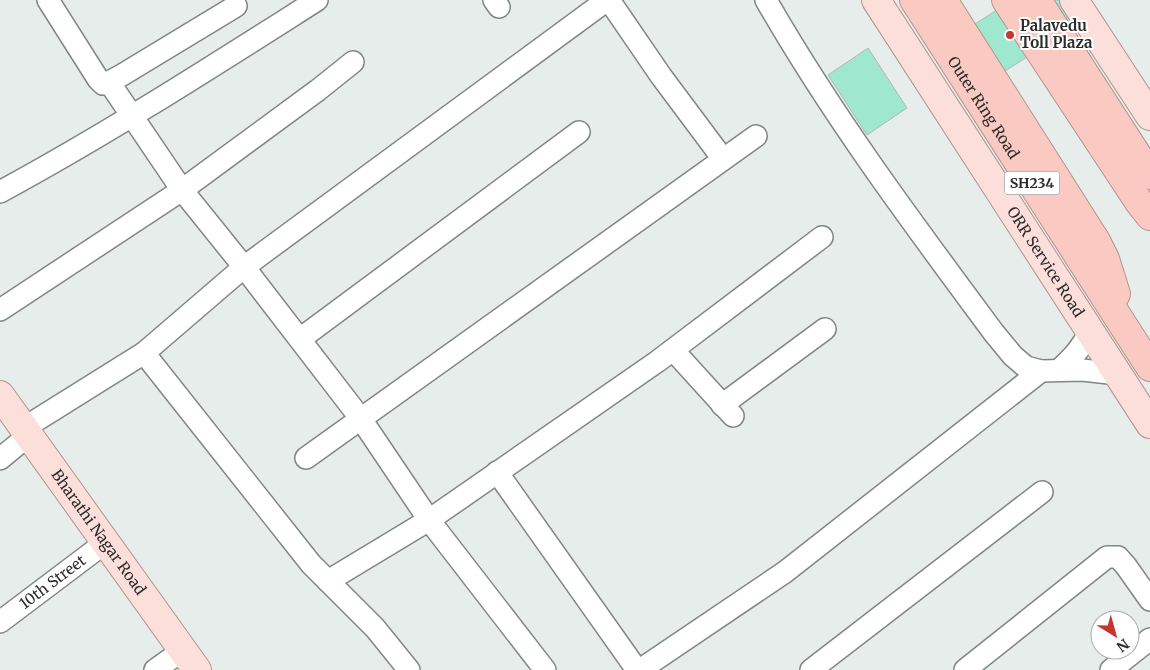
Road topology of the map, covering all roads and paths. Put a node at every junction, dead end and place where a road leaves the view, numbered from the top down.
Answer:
1 (48, 0) edge
2 (317, 0) edge
3 (608, 0) edge
4 (766, 0) edge
5 (876, 0) edge
6 (895, 0) edge
7 (914, 0) edge
8 (927, 0) edge
9 (943, 0) edge
10 (960, 0) edge
11 (987, 0) edge
12 (1006, 0) edge
13 (1022, 0) edge
14 (1037, 0) edge
15 (1056, 0) edge
16 (1074, 0) edge
17 (236, 6) dead end
18 (354, 62) dead end
19 (109, 82) junction
20 (132, 116) junction
21 (1150, 116) edge
22 (580, 132) dead end
23 (756, 136) dead end
24 (1150, 145) edge
25 (723, 160) junction
26 (1150, 176) edge
27 (182, 190) junction
28 (0, 192) edge
29 (1146, 205) edge
30 (822, 237) dead end
31 (1096, 241) junction
32 (244, 266) junction
33 (1116, 294) junction
34 (0, 310) edge
35 (1124, 326) junction
36 (825, 329) dead end
37 (1090, 330) junction
38 (300, 339) junction
39 (673, 350) junction
40 (144, 353) junction
41 (1146, 360) edge
42 (1050, 371) junction
43 (1118, 374) junction
44 (0, 395) edge
45 (361, 420) junction
46 (1150, 424) edge
47 (27, 432) junction
48 (306, 458) dead end
49 (0, 459) edge
50 (497, 472) junction
51 (1042, 492) dead end
52 (429, 520) junction
53 (106, 542) junction
54 (328, 581) junction
55 (1150, 600) edge
56 (0, 622) edge
57 (1150, 639) edge
58 (190, 660) edge
59 (155, 670) edge
60 (409, 670) edge
61 (545, 670) edge
62 (638, 670) edge
63 (811, 670) edge
64 (965, 670) edge
65 (1111, 670) edge

1 - 19 street
2 - 20 street
3 - 25 street
3 - 32 street
4 - 42 street
5 - 37 main road, ORR Service Road
6 - 35 highway
7 - 35 highway, Outer Ring Road / SH234
8 - 33 highway
9 - 31 highway
10 - 31 highway
11 - 29 highway
12 - 29 highway
13 - 29 highway
14 - 26 highway
15 - 24 highway
16 - 21 main road
17 - 19 street
18 - 27 street
19 - 20 street
20 - 27 street
20 - 28 street
22 - 38 street
23 - 25 street
25 - 45 street
27 - 32 street
27 - 34 street
30 - 39 street
31 - 33 highway
32 - 38 street
32 - 40 street
33 - 41 highway
35 - 41 highway, Outer Ring Road / SH234
36 - 39 street
37 - 42 street
37 - 43 main road, ORR Service Road
38 - 45 street
39 - 50 street
40 - 47 street
40 - 54 street
42 - 43 street
42 - 62 street
43 - 46 main road, ORR Service Road
44 - 47 main road, Bharathi Nagar Road
45 - 48 street
45 - 52 street
47 - 49 street
47 - 53 main road, Bharathi Nagar Road
50 - 52 street
50 - 62 street
51 - 63 street
52 - 54 street
52 - 61 street
53 - 56 street, 10th Street
53 - 58 main road, Bharathi Nagar Road
54 - 60 street
55 - 64 street
57 - 65 street
58 - 59 street

